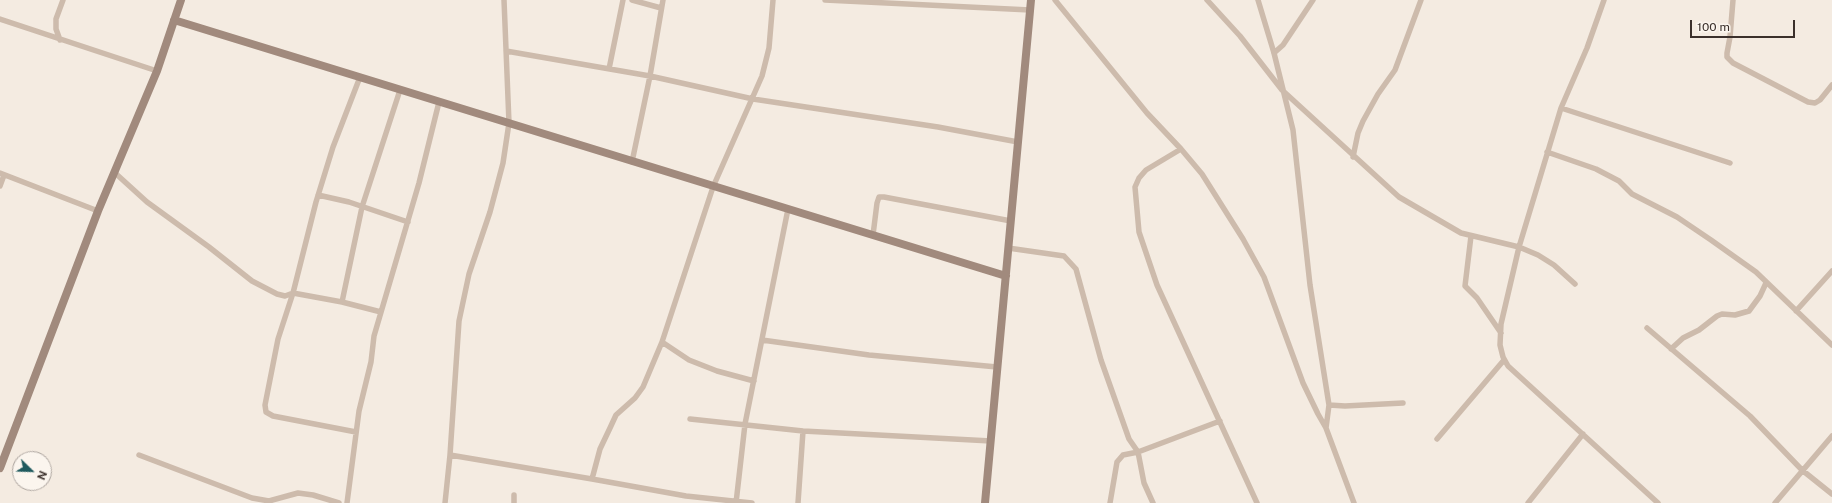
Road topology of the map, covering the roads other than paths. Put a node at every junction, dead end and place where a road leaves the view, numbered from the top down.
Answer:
1 (63, 0) edge
2 (181, 0) edge
3 (504, 0) edge
4 (623, 0) edge
5 (632, 0) edge
6 (663, 0) edge
7 (772, 0) edge
8 (825, 0) edge
9 (1031, 0) edge
10 (1056, 0) edge
11 (1207, 0) edge
12 (1258, 0) edge
13 (1313, 0) edge
14 (1421, 0) edge
15 (1604, 0) edge
16 (1733, 0) edge
17 (661, 8) junction
18 (1030, 10) junction
19 (0, 19) edge
20 (174, 20) junction
21 (60, 40) junction
22 (506, 51) junction
23 (1274, 52) junction
24 (609, 69) junction
25 (157, 70) junction
26 (650, 76) junction
27 (360, 78) junction
28 (1832, 85) edge
29 (400, 90) junction
30 (1282, 90) junction
31 (753, 99) junction
32 (439, 102) junction
33 (1561, 108) junction
34 (509, 123) junction
35 (1018, 142) junction
36 (1181, 149) junction
37 (1547, 152) junction
38 (1353, 156) junction
39 (632, 162) junction
40 (1730, 162) dead end
41 (114, 172) junction
42 (2, 174) edge
43 (0, 186) edge
44 (713, 187) junction
45 (318, 195) junction
46 (362, 207) junction
47 (788, 209) junction
48 (98, 211) junction
49 (1011, 221) junction
50 (408, 222) junction
51 (872, 235) junction
52 (1472, 236) junction
53 (1519, 247) junction
54 (1008, 248) junction
55 (1832, 270) edge
56 (1006, 276) junction
57 (1766, 283) junction
58 (1575, 284) dead end
59 (293, 293) junction
60 (342, 302) junction
61 (1796, 311) junction
62 (381, 312) junction
63 (1646, 328) dead end
64 (1501, 333) junction
65 (762, 340) junction
66 (662, 342) junction
67 (1832, 345) edge
68 (1671, 350) junction
69 (1504, 360) junction
70 (997, 367) junction
71 (754, 381) junction
72 (1403, 402) dead end
73 (1329, 405) junction
74 (690, 419) dead end
75 (1220, 421) junction
76 (745, 424) junction
77 (1326, 428) junction
78 (803, 431) junction
79 (356, 432) junction
80 (1583, 434) junction
81 (1832, 436) edge
82 (1437, 439) dead end
83 (991, 441) junction
84 (1138, 452) junction
85 (140, 455) dead end
86 (450, 455) junction
87 (0, 468) edge
88 (1802, 470) junction
89 (592, 479) junction
90 (1832, 494) edge
91 (514, 495) dead end
92 (736, 502) edge
93 (339, 503) edge
94 (347, 503) edge
95 (445, 503) edge
96 (514, 503) edge
97 (752, 503) edge
98 (798, 503) edge
99 (985, 503) edge
100 (1110, 503) edge
101 (1153, 503) edge
102 (1257, 503) edge
103 (1354, 503) edge
104 (1528, 503) edge
105 (1658, 503) edge
106 (1775, 503) edge

1 - 21 street
2 - 20 street
3 - 22 street
4 - 24 street
5 - 17 street
6 - 17 street
7 - 31 street
8 - 18 street
9 - 18 street
10 - 36 street
11 - 30 street
12 - 23 street
13 - 23 street
14 - 38 street
15 - 33 street
16 - 28 street
17 - 26 street
18 - 35 street
19 - 21 street
20 - 25 street
20 - 27 street
21 - 25 street
22 - 24 street
22 - 34 street
23 - 30 street
24 - 26 street
25 - 41 street
26 - 31 street
26 - 39 street
27 - 29 street
27 - 45 street
29 - 32 street
29 - 46 street
30 - 38 street
30 - 73 street
31 - 35 street
31 - 44 street
32 - 34 street
32 - 50 street
33 - 37 street
33 - 40 street
34 - 39 street
34 - 86 street
35 - 49 street
36 - 75 street
36 - 77 street
37 - 53 street
37 - 57 street
38 - 52 street
39 - 44 street
41 - 48 street
41 - 59 street
42 - 43 street
42 - 48 street
44 - 47 street
44 - 66 street
45 - 46 street
45 - 59 street
46 - 50 street
46 - 60 street
47 - 51 street
47 - 65 street
48 - 87 street
49 - 51 street
49 - 54 street
50 - 62 street
51 - 56 street
52 - 53 street
52 - 64 street
53 - 58 street
53 - 64 street
54 - 56 street
54 - 84 street
55 - 61 street
56 - 70 street
57 - 61 street
57 - 68 street
59 - 60 street
59 - 79 street
60 - 62 street
61 - 67 street
62 - 79 street
63 - 68 street
64 - 69 street
65 - 70 street
65 - 71 street
66 - 71 street
66 - 89 street
68 - 88 street
69 - 80 street
69 - 82 street
70 - 83 street
71 - 76 street
72 - 73 street
73 - 77 street
74 - 76 street
75 - 84 street
75 - 102 street
76 - 78 street
76 - 92 street
77 - 103 street
78 - 83 street
78 - 98 street
79 - 94 street
80 - 104 street
80 - 105 street
81 - 88 street
83 - 99 street
84 - 100 street
84 - 101 street
85 - 93 street
86 - 89 street
86 - 95 street
88 - 90 street
88 - 106 street
89 - 92 street
91 - 96 street
92 - 97 street

